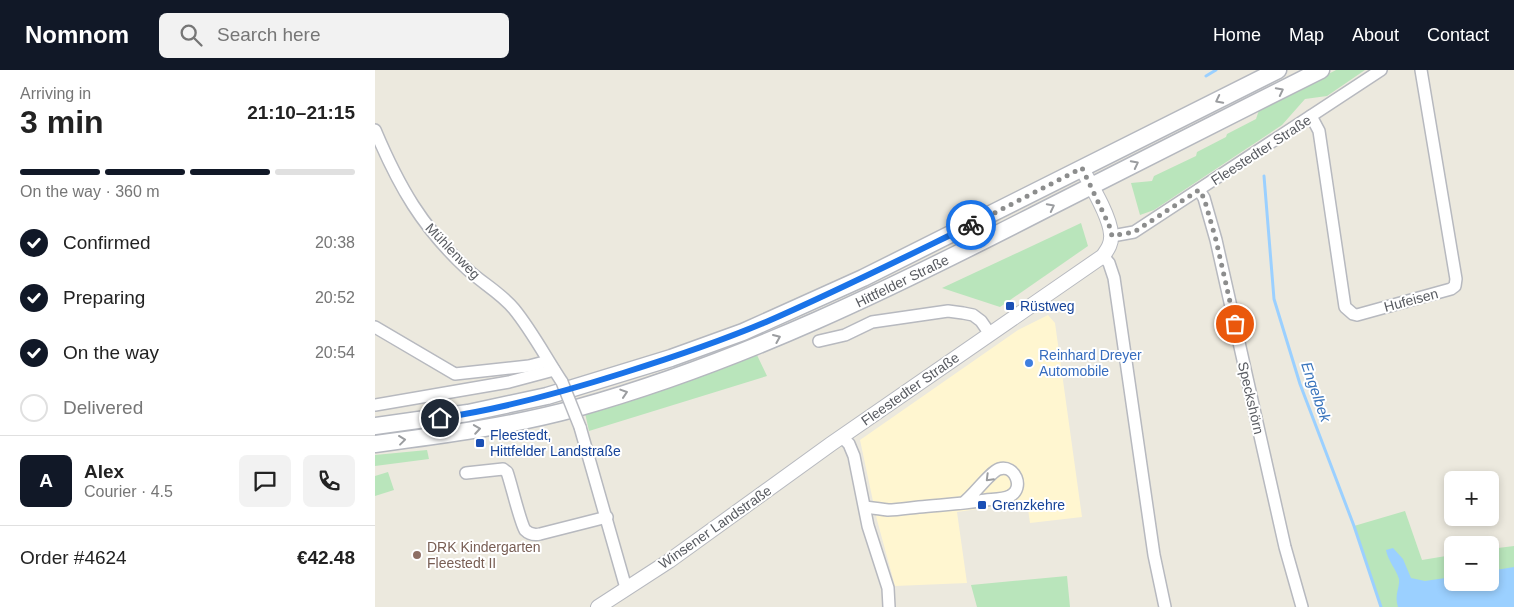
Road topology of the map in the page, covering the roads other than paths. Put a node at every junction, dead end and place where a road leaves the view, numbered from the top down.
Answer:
1 (1278, 70) edge
2 (1321, 70) edge
3 (1381, 70) edge
4 (1421, 70) edge
5 (1311, 116) junction
6 (375, 130) edge
7 (1082, 168) junction
8 (1091, 186) junction
9 (1199, 190) junction
10 (1112, 236) junction
11 (1103, 256) junction
12 (375, 327) edge
13 (990, 334) junction
14 (819, 341) dead end
15 (551, 366) junction
16 (567, 386) junction
17 (375, 405) edge
18 (375, 426) edge
19 (837, 441) junction
20 (375, 444) edge
21 (465, 473) dead end
22 (963, 503) dead end
23 (865, 507) junction
24 (607, 517) junction
25 (626, 588) junction
26 (615, 602) edge
27 (598, 607) edge
28 (889, 607) edge
29 (1165, 607) edge
30 (1301, 607) edge

1 -> 7 main road, Hittfelder Straße
8 -> 2 main road, Hittfelder Straße
3 - 5 street, Fleestedter Straße
4 - 5 street, Hufeisen
5 - 9 street, Fleestedter Straße
6 - 15 street, Mühlenweg
7 - 8 street
7 - 16 main road, Hittfelder Straße
8 - 10 street
20 -> 8 main road, Hittfelder Straße
9 - 10 street, Fleestedter Straße
9 - 30 street, Speckshörn
10 - 11 street
11 - 13 street, Fleestedter Straße
11 - 29 street
12 - 15 street
13 - 14 street
13 - 19 street, Fleestedter Straße
15 - 16 street, Mühlenweg
15 - 17 street
16 - 18 main road, Hittfelder Straße
16 - 24 street, Mühlenweg, bridge
19 - 23 street
19 - 25 street, Winsener Landstraße
21 - 24 street
22 - 23 street
23 - 28 street
24 - 25 street, Mühlenweg
25 - 26 street, Winsener Landstraße
26 - 27 street, Winsener Landstraße

